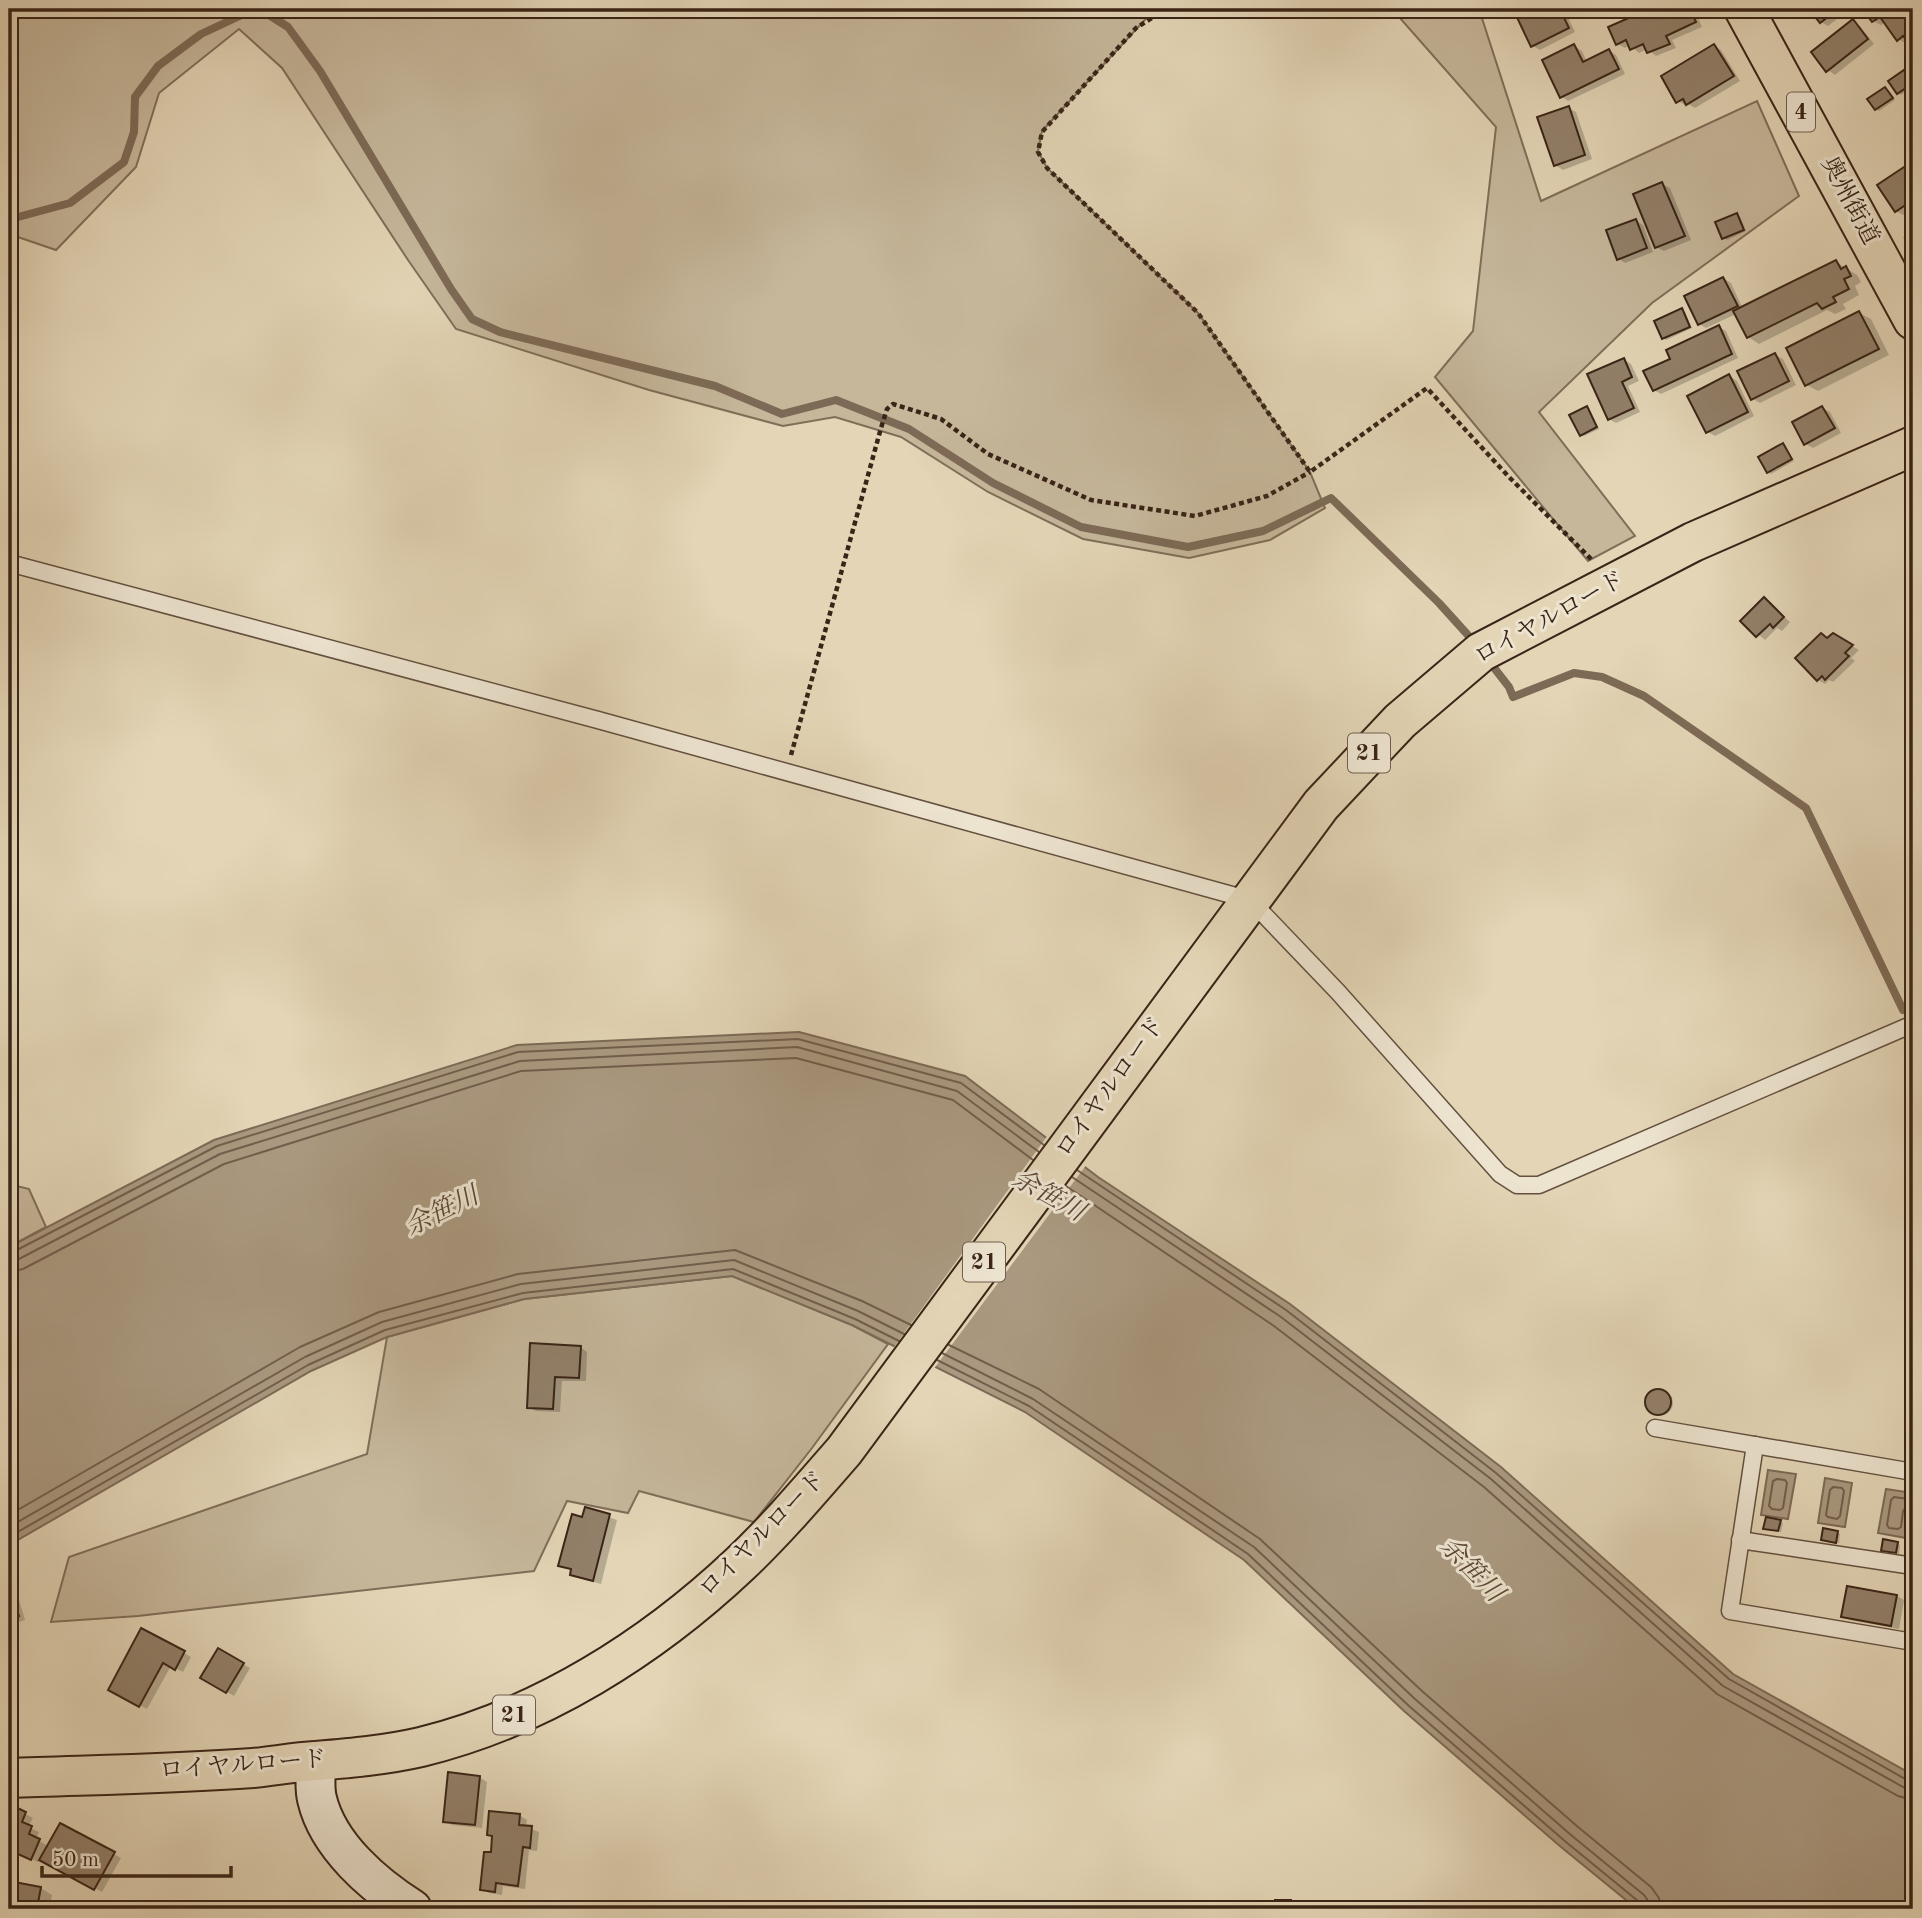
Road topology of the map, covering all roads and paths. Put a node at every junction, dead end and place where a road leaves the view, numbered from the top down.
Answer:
1 (1166, 9) edge
2 (1744, 9) edge
3 (1913, 232) edge
4 (1905, 239) dead end
5 (1913, 320) edge
6 (1913, 446) edge
7 (1310, 472) junction
8 (9, 563) edge
9 (1615, 583) junction
10 (786, 772) junction
11 (1250, 900) junction
12 (1913, 1024) edge
13 (1655, 1428) dead end
14 (1755, 1445) junction
15 (1913, 1472) edge
16 (1740, 1540) junction
17 (1913, 1566) edge
18 (1913, 1642) edge
19 (316, 1761) junction
20 (9, 1778) edge
21 (412, 1909) edge

1 - 7 path
2 - 5 main road, 奥州街道 / 4
3 - 4 path
6 - 9 main road, ロイヤルロード / 21
7 - 9 path
7 - 10 path
8 - 10 lane
9 - 11 main road, ロイヤルロード / 21
10 - 11 lane
11 - 12 lane
11 - 19 main road, ロイヤルロード / 21
13 - 14 lane
14 - 15 lane
14 - 16 lane
16 - 17 lane
16 - 18 lane
19 - 20 main road, ロイヤルロード / 21
19 - 21 street

